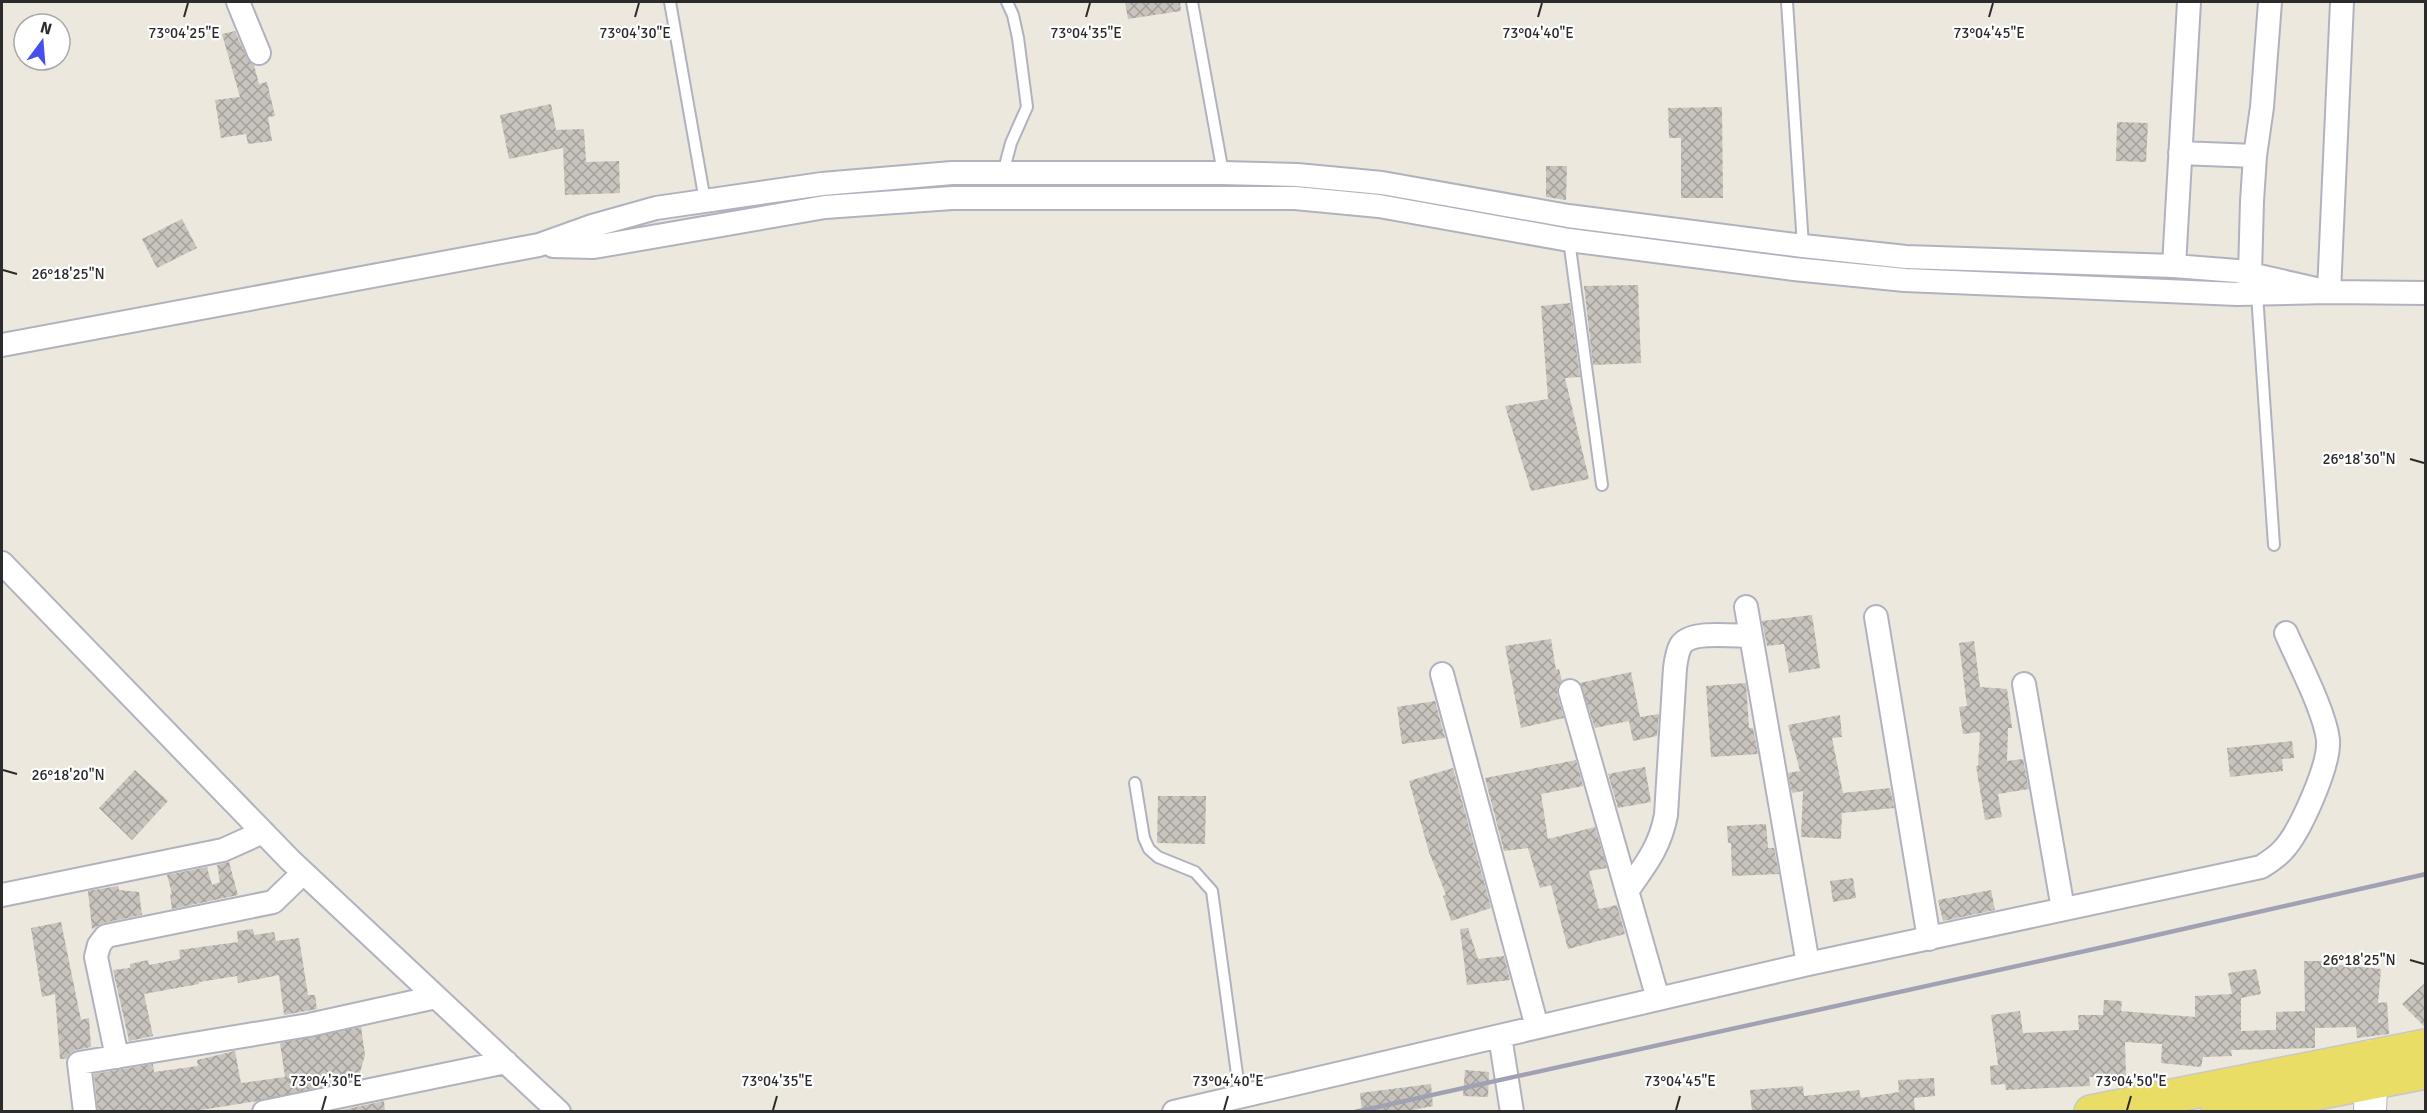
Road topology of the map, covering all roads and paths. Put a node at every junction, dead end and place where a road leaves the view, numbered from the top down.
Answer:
1 (238, 2) edge
2 (670, 2) edge
3 (1007, 2) edge
4 (1192, 2) edge
5 (1787, 2) edge
6 (2189, 2) edge
7 (2270, 2) edge
8 (2342, 2) edge
9 (259, 53) dead end
10 (2180, 153) junction
11 (2255, 156) junction
12 (1003, 173) junction
13 (1223, 173) junction
14 (705, 201) junction
15 (1569, 240) junction
16 (540, 245) junction
17 (1803, 246) junction
18 (2174, 266) junction
19 (2254, 284) junction
20 (2328, 292) junction
21 (2426, 293) edge
22 (2, 345) edge
23 (1602, 485) dead end
24 (2274, 545) dead end
25 (2, 563) edge
26 (1746, 607) dead end
27 (1876, 617) dead end
28 (2286, 633) dead end
29 (1751, 636) junction
30 (1442, 674) dead end
31 (2024, 684) dead end
32 (1570, 691) dead end
33 (1135, 783) dead end
34 (263, 832) junction
35 (303, 873) junction
36 (1627, 891) junction
37 (2, 895) edge
38 (2063, 909) junction
39 (1929, 939) junction
40 (1808, 964) junction
41 (436, 997) junction
42 (1658, 999) junction
43 (1537, 1028) junction
44 (1500, 1036) junction
45 (2426, 1046) edge
46 (117, 1057) junction
47 (506, 1062) junction
48 (2426, 1072) edge
49 (2371, 1083) edge
50 (1240, 1096) junction
51 (552, 1109) edge
52 (85, 1112) edge
53 (264, 1112) edge
54 (1174, 1112) edge
55 (1512, 1112) edge
56 (2091, 1112) edge
57 (2218, 1112) edge

1 - 9 street
2 - 14 lane
3 - 12 lane
4 - 13 lane
5 - 17 lane
6 - 10 street
7 - 11 street
8 - 20 street
10 - 11 street
10 - 18 street
11 - 19 street
12 - 13 street
12 - 14 street
13 - 17 street
14 - 16 street
15 - 16 street
15 - 19 street
15 - 23 lane
16 - 22 street
17 - 18 street
18 - 19 street
19 - 20 street
19 - 24 lane
20 - 21 street
25 - 34 street
26 - 29 street
27 - 39 street
28 - 38 street
29 - 36 street
29 - 40 street
30 - 43 street
31 - 38 street
32 - 36 street
33 - 50 lane
34 - 35 street
34 - 37 street
35 - 41 street
35 - 46 street
36 - 42 street
38 - 39 street
39 - 40 street
40 - 42 street
41 - 46 street
41 - 47 street
42 - 43 street
43 - 44 street
44 - 50 street
44 - 55 street
45 - 49 main road
46 - 52 street
47 - 51 street
47 - 53 street
48 - 49 main road
49 - 56 main road
49 - 57 main road
50 - 54 street

